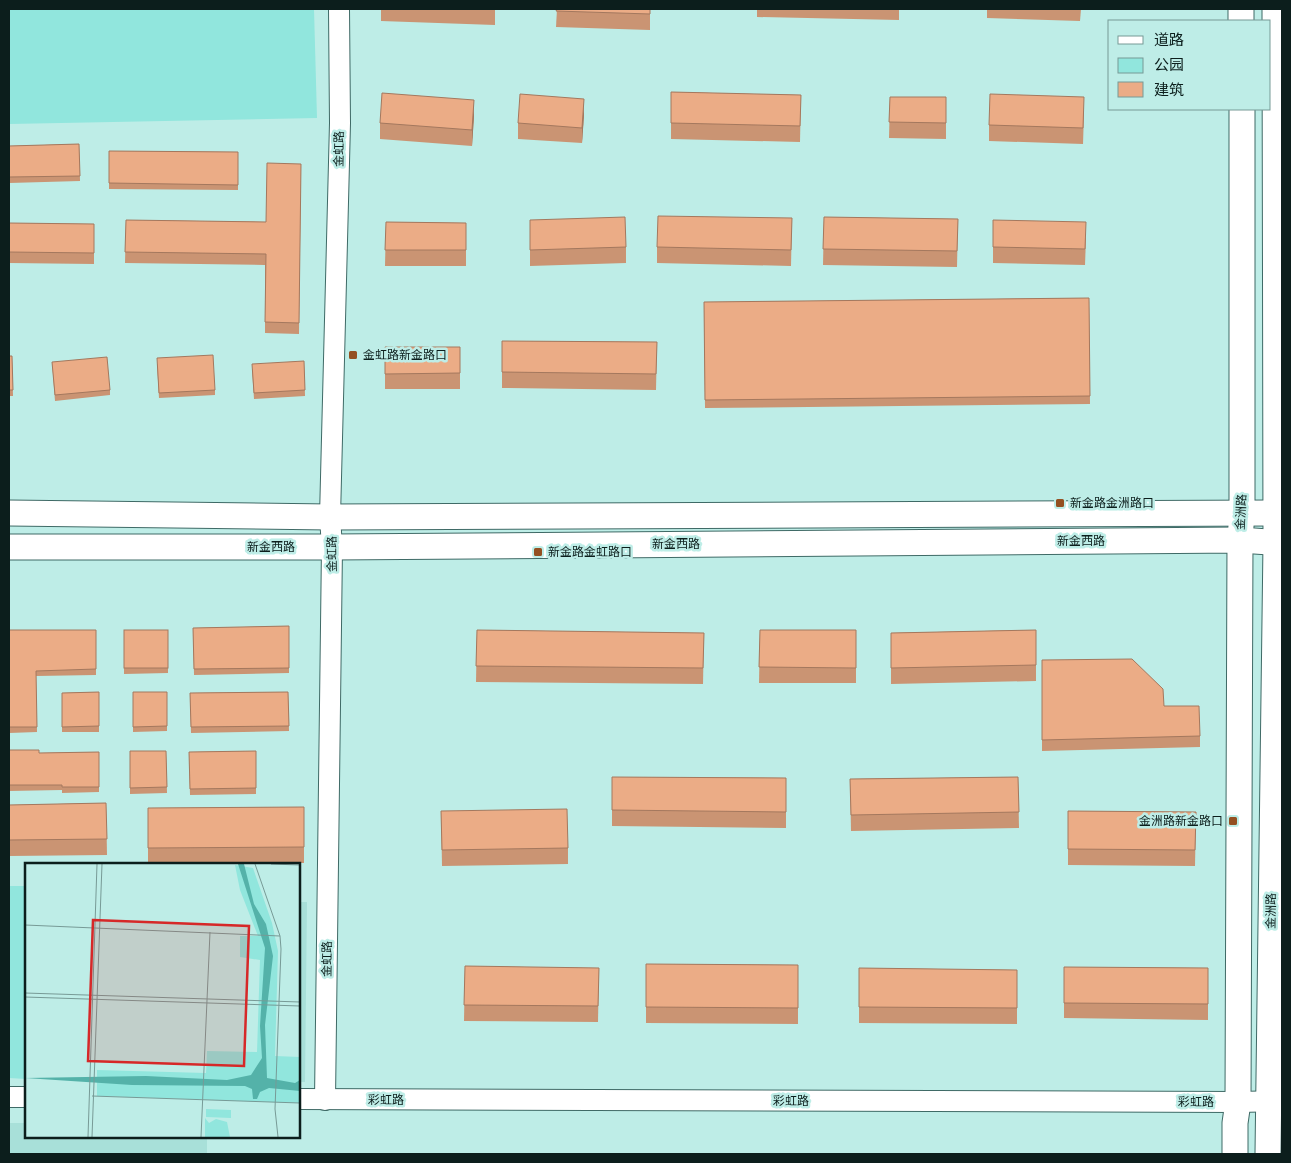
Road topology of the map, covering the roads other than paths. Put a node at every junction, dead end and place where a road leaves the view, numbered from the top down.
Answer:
1 (340, 9) edge
2 (1275, 9) edge
3 (1242, 110) edge
4 (1242, 512) junction
5 (9, 513) edge
6 (1279, 513) edge
7 (330, 517) junction
8 (1240, 540) junction
9 (1279, 543) edge
10 (9, 547) edge
11 (332, 547) junction
12 (9, 1097) edge
13 (25, 1097) edge
14 (300, 1099) edge
15 (325, 1100) junction
16 (1275, 1101) edge
17 (1238, 1102) junction
18 (1235, 1154) edge
19 (1268, 1154) edge

1 - 7 street, 金虹路
2 - 6 main road, 金洲路
3 - 4 main road, 金洲路
4 - 6 main road
4 - 7 main road
4 - 8 main road, 金洲路
5 - 7 main road
6 - 9 main road, 金洲路
7 - 11 street, 金虹路
8 - 9 main road, 新金西路
8 - 11 main road, 新金西路
8 - 17 main road, 金洲路
9 - 16 main road, 金洲路
10 - 11 main road, 新金西路
11 - 15 street, 金虹路
12 - 13 street
14 - 15 street, 彩虹路
15 - 17 street, 彩虹路
16 - 17 street, 彩虹路
16 - 19 main road, 金洲路
17 - 18 main road, 金洲路

